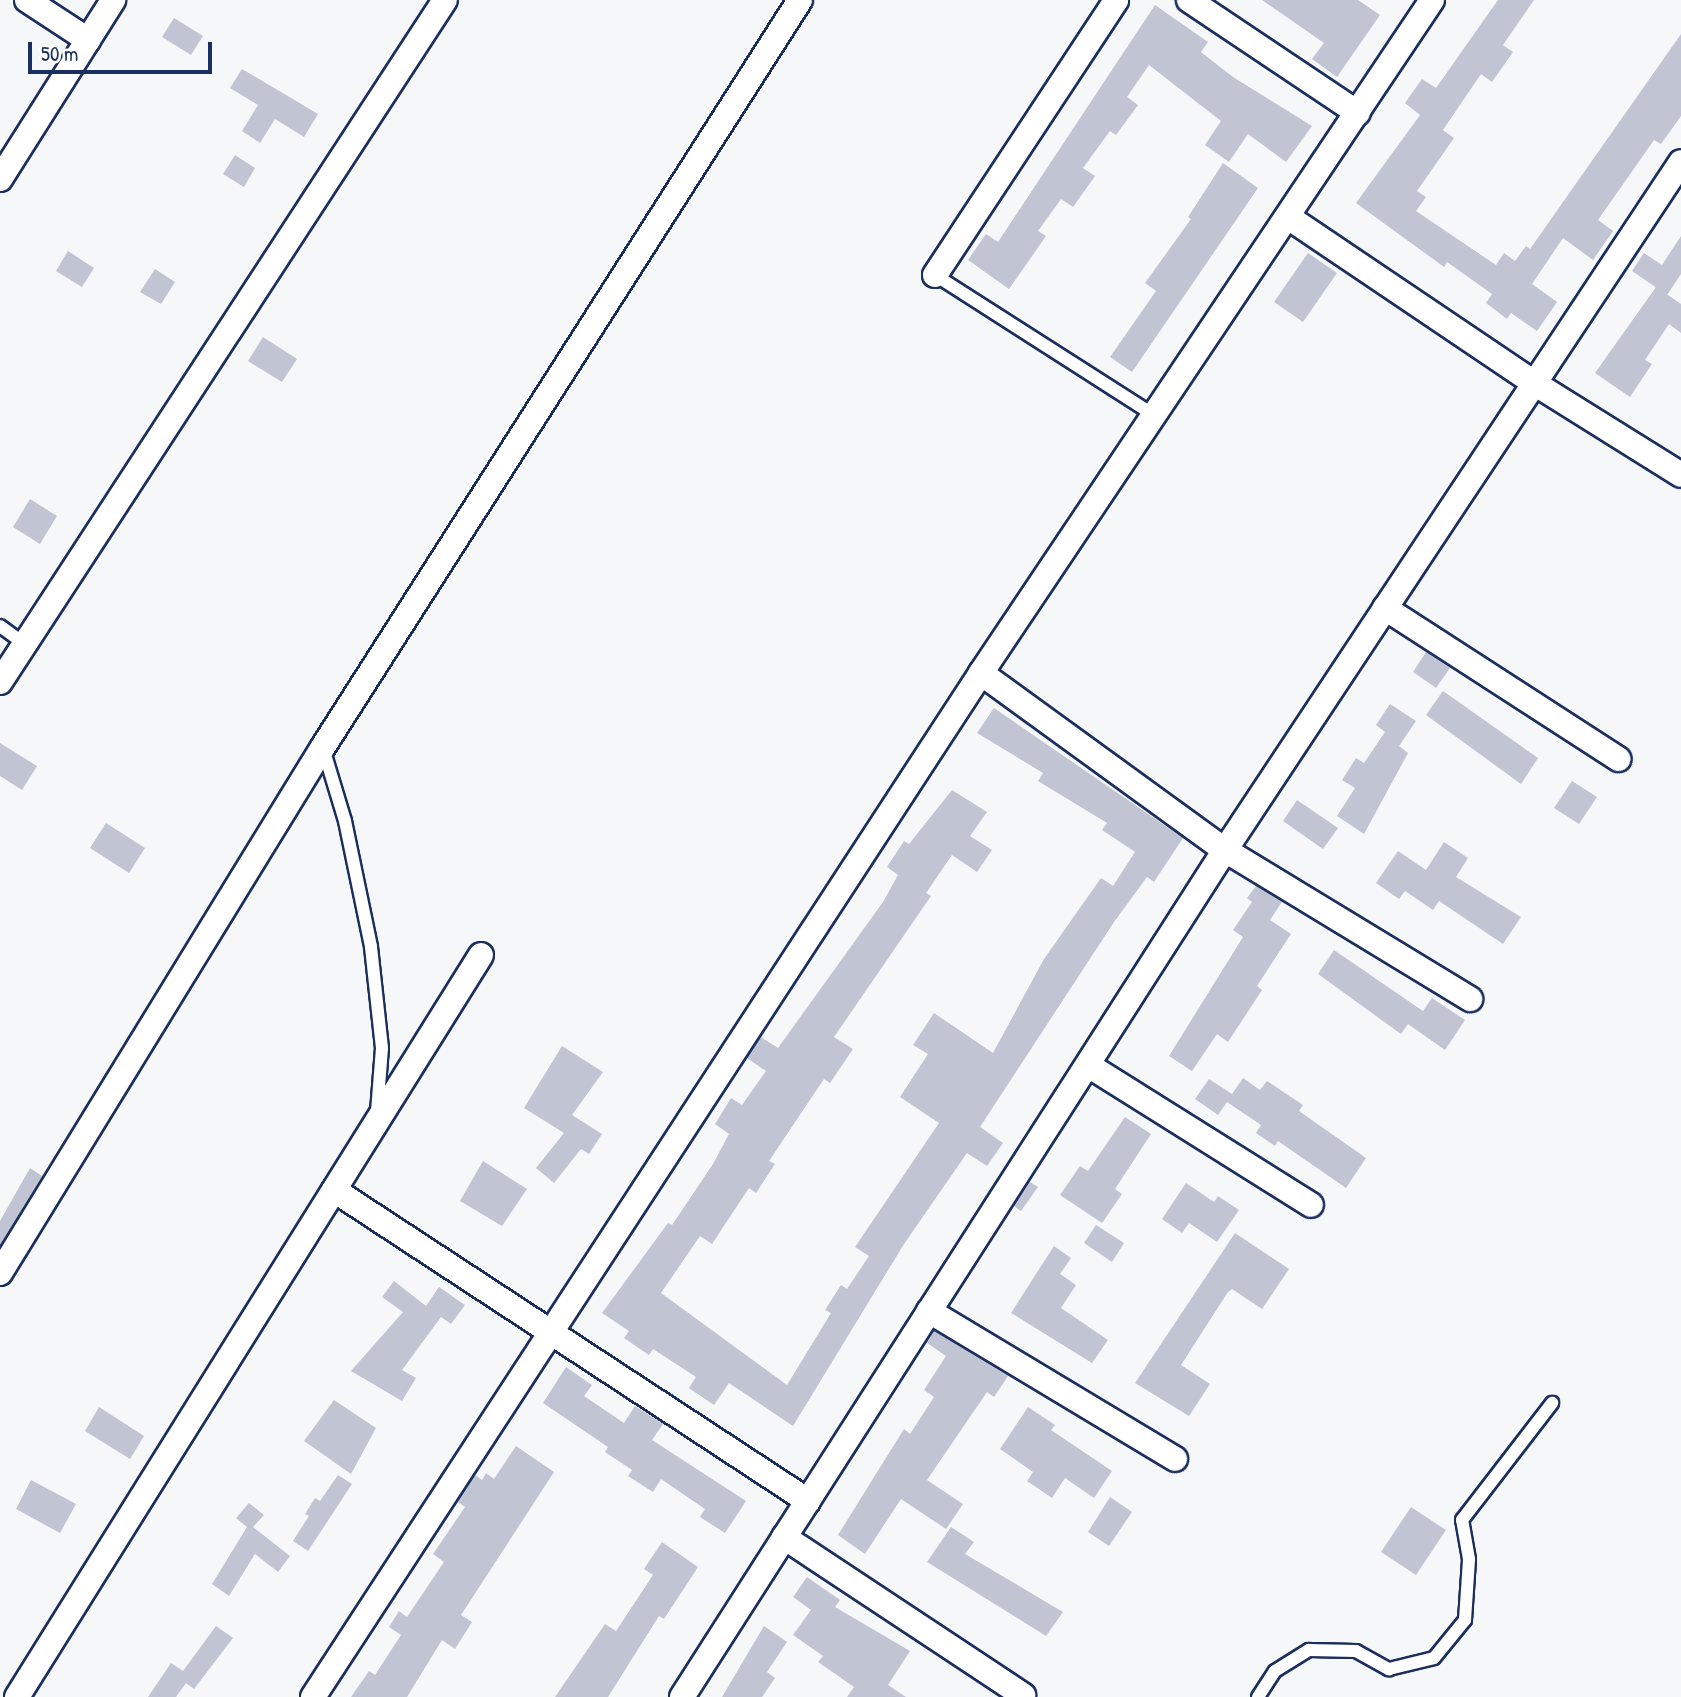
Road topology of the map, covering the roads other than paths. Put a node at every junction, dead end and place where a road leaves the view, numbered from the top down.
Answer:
1 (27, 0) edge
2 (113, 0) edge
3 (445, 0) edge
4 (800, 0) edge
5 (1116, 0) edge
6 (1189, 0) edge
7 (1432, 0) edge
8 (88, 40) junction
9 (1358, 113) junction
10 (1681, 162) edge
11 (0, 179) edge
12 (1288, 217) junction
13 (935, 275) joint
14 (1534, 383) junction
15 (1154, 415) junction
16 (1681, 475) edge
17 (1385, 608) junction
18 (0, 626) edge
19 (25, 644) junction
20 (981, 673) junction
21 (0, 682) edge
22 (323, 747) junction
23 (1618, 760) dead end
24 (1225, 850) junction
25 (481, 955) dead end
26 (1470, 999) dead end
27 (1088, 1065) junction
28 (376, 1122) junction
29 (334, 1190) junction
30 (1311, 1205) dead end
31 (0, 1273) edge
32 (929, 1311) junction
33 (551, 1332) junction
34 (1552, 1403) dead end
35 (1175, 1459) dead end
36 (808, 1501) junction
37 (785, 1537) junction
38 (1023, 1695) edge
39 (17, 1697) edge
40 (313, 1697) edge
41 (682, 1697) edge
42 (1258, 1697) edge

1 - 8 street
2 - 8 street
3 - 19 street
4 - 22 street
5 - 13 street
6 - 9 street
7 - 9 street
8 - 11 street
9 - 12 street
10 - 14 street
12 - 14 street
12 - 15 street
13 - 15 lane
14 - 16 street
14 - 17 street
15 - 20 street
17 - 23 street
17 - 24 street
18 - 19 lane
19 - 21 street
20 - 24 street
20 - 33 street
22 - 28 lane
22 - 31 street
24 - 26 street
24 - 27 street
25 - 28 street
27 - 30 street
27 - 32 street
28 - 29 street
29 - 33 street
29 - 39 street
32 - 35 street
32 - 36 street
33 - 36 street
33 - 40 street
34 - 42 lane
36 - 37 street
37 - 38 street
37 - 41 street

